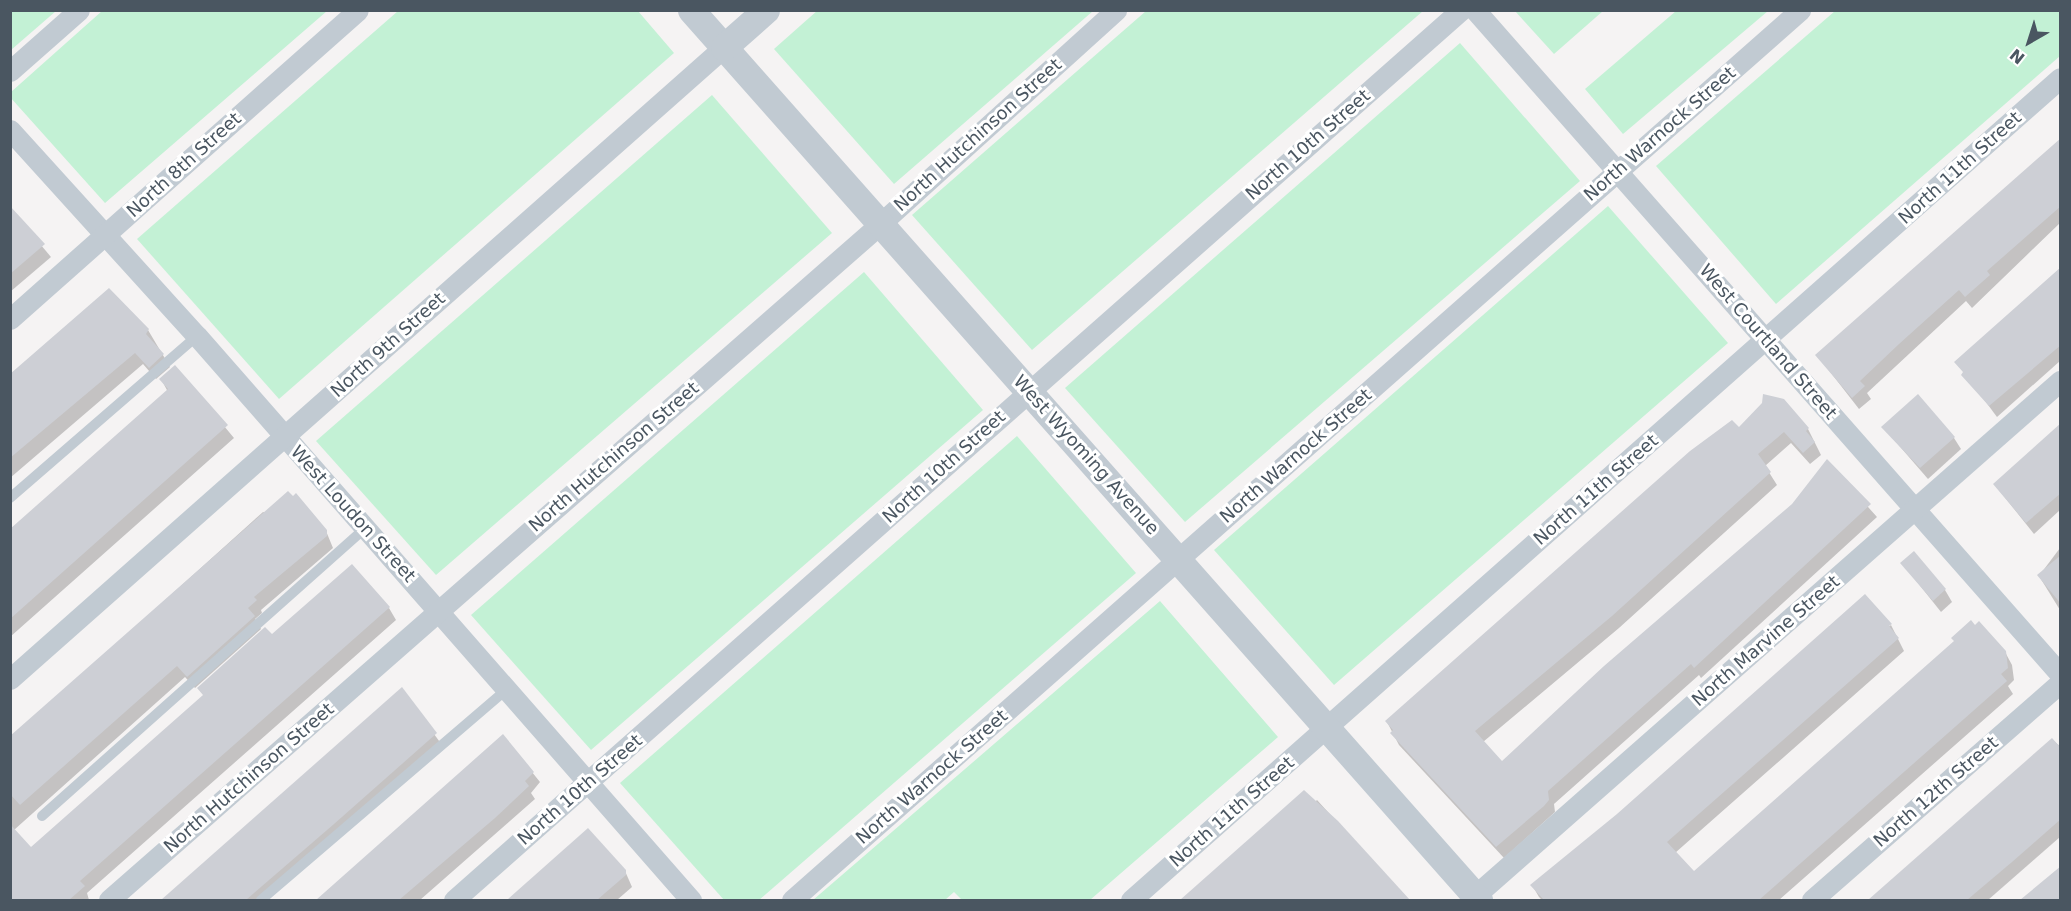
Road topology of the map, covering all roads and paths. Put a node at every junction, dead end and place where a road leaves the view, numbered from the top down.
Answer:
1 (79, 10) edge
2 (358, 10) edge
3 (691, 10) edge
4 (766, 10) edge
5 (1116, 10) edge
6 (1461, 10) edge
7 (1475, 10) edge
8 (1800, 10) edge
9 (724, 47) junction
10 (10, 71) edge
11 (2061, 78) edge
12 (10, 130) edge
13 (1617, 172) junction
14 (880, 224) junction
15 (104, 236) junction
16 (10, 319) edge
17 (197, 336) junction
18 (1766, 340) junction
19 (2061, 381) edge
20 (1028, 392) junction
21 (285, 437) junction
22 (10, 498) edge
23 (1916, 510) junction
24 (365, 528) junction
25 (1179, 559) junction
26 (439, 610) junction
27 (2061, 674) edge
28 (10, 679) edge
29 (2061, 683) edge
30 (506, 690) junction
31 (1327, 728) junction
32 (586, 784) junction
33 (42, 816) dead end
34 (1474, 899) edge
35 (109, 900) edge
36 (261, 900) edge
37 (454, 900) edge
38 (691, 900) edge
39 (792, 900) edge
40 (1131, 900) edge
41 (1812, 900) edge

1 - 10 street
2 - 15 street, North 8th Street
3 - 9 street, West Wyoming Avenue
4 - 9 street, North 9th Street
5 - 14 street, North Hutchinson Street
6 - 20 street, North 10th Street
7 - 13 street, West Courtland Street
8 - 13 street, North Warnock Street
9 - 14 street, West Wyoming Avenue
9 - 21 street, North 9th Street
11 - 18 street, North 11th Street
12 - 15 street, West Loudon Street
13 - 18 street, West Courtland Street
13 - 25 street, North Warnock Street
14 - 20 street, West Wyoming Avenue
14 - 26 street, North Hutchinson Street
15 - 16 street, North 8th Street
15 - 17 street, West Loudon Street
17 - 21 street, West Loudon Street
17 - 22 lane
18 - 23 street, West Courtland Street
18 - 31 street, North 11th Street
19 - 23 street, North Marvine Street
20 - 25 street, West Wyoming Avenue
20 - 32 street, North 10th Street
21 - 24 street, West Loudon Street
21 - 28 street, North 9th Street
23 - 27 street, West Courtland Street
23 - 34 street, North Marvine Street
24 - 26 street, West Loudon Street
24 - 33 lane
25 - 31 street, West Wyoming Avenue
25 - 39 street, North Warnock Street
26 - 30 street, West Loudon Street
26 - 35 street, North Hutchinson Street
29 - 41 street, North 12th Street
30 - 32 street, West Loudon Street
30 - 36 lane
31 - 34 street, West Wyoming Avenue
31 - 40 street, North 11th Street
32 - 37 street, North 10th Street
32 - 38 street, West Loudon Street

